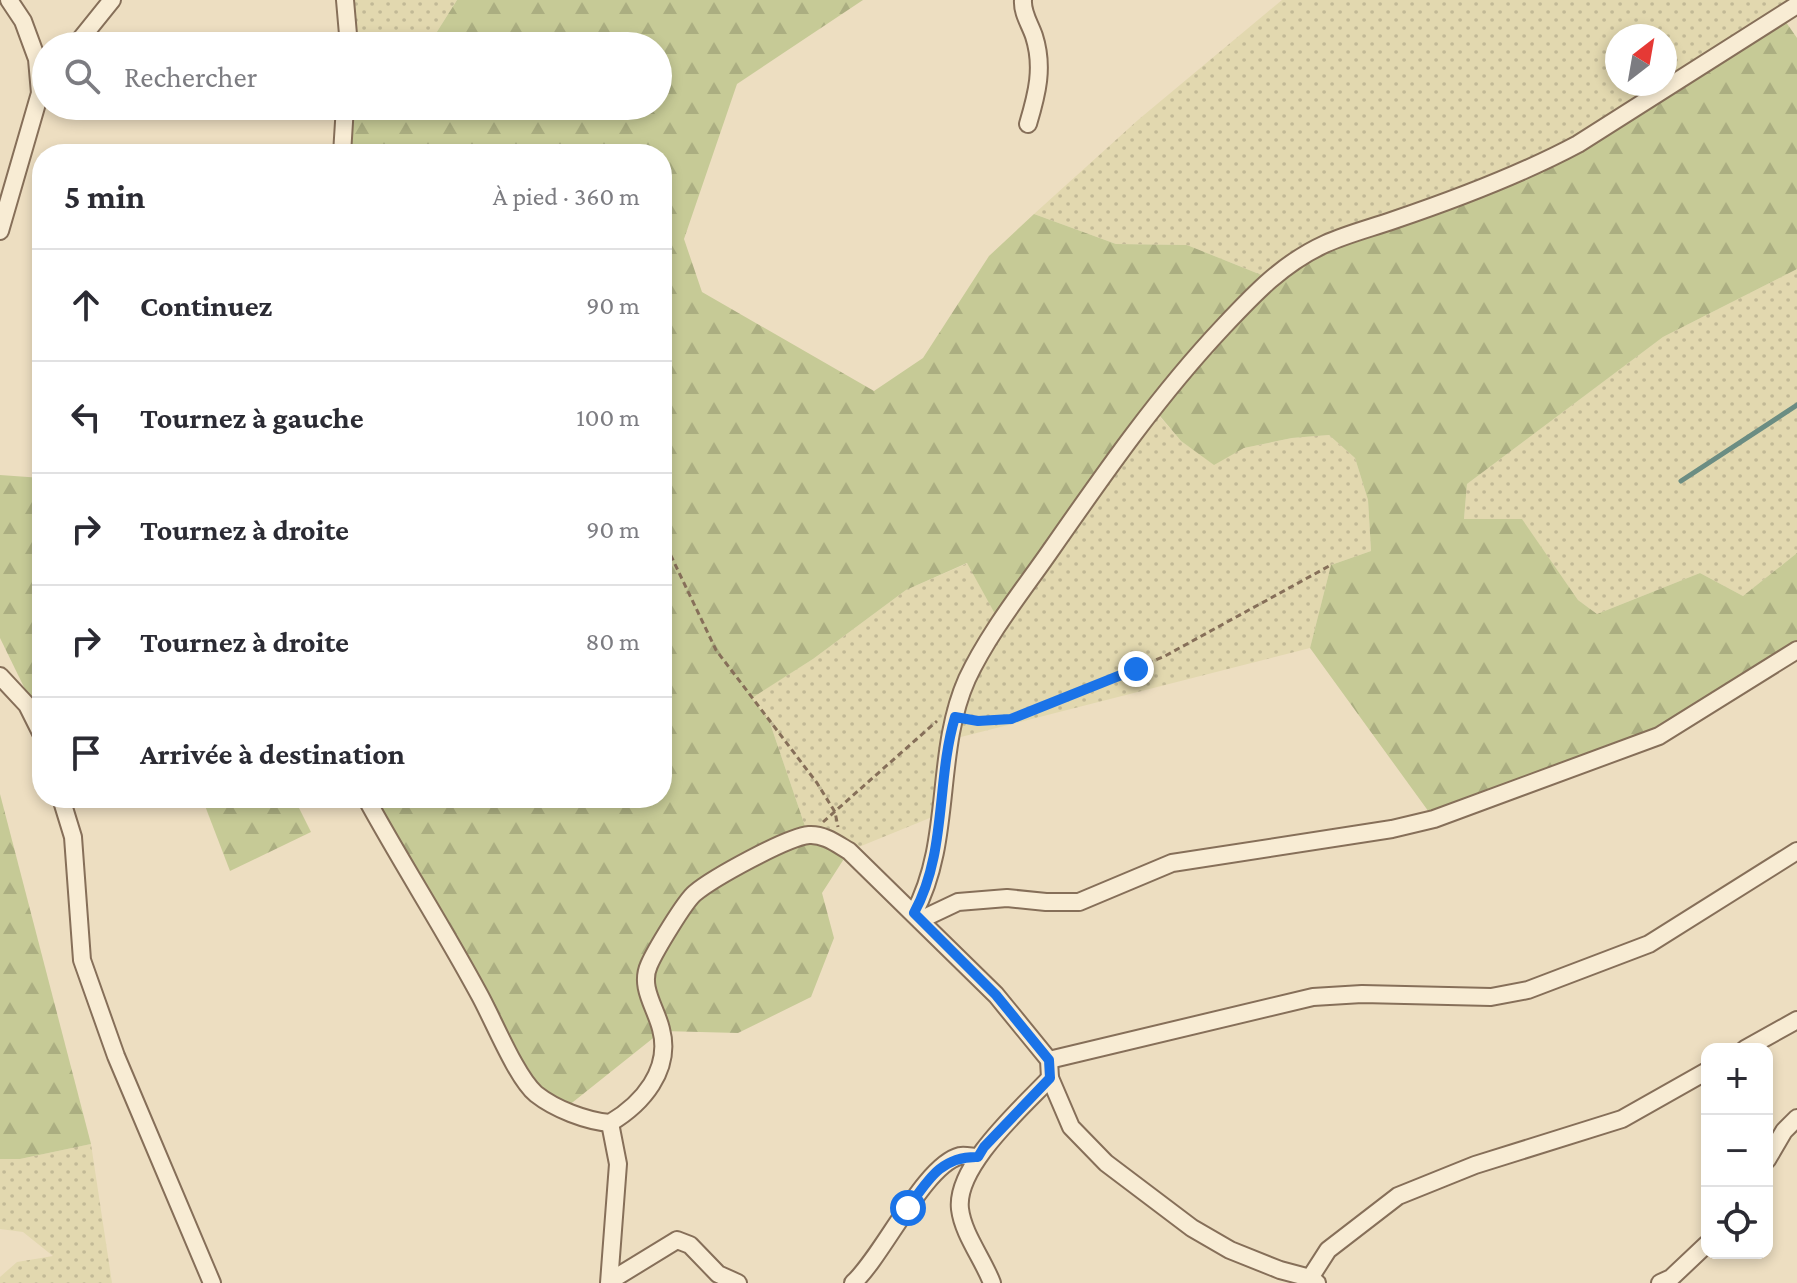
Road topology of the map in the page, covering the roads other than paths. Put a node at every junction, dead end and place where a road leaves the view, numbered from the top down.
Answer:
1 (9, 0) edge
2 (112, 0) edge
3 (345, 0) edge
4 (1023, 0) edge
5 (1797, 5) edge
6 (86, 32) edge
7 (348, 32) edge
8 (32, 44) edge
9 (34, 120) edge
10 (344, 120) edge
11 (1028, 124) dead end
12 (343, 144) edge
13 (0, 231) edge
14 (1797, 650) edge
15 (0, 676) edge
16 (32, 715) edge
17 (64, 808) edge
18 (371, 808) edge
19 (1797, 851) edge
20 (917, 917) junction
21 (1797, 1020) edge
22 (1756, 1043) edge
23 (1049, 1060) junction
24 (1701, 1074) edge
25 (1050, 1078) junction
26 (1797, 1118) edge
27 (610, 1123) junction
28 (1773, 1150) edge
29 (978, 1157) junction
30 (1701, 1250) edge
31 (1314, 1280) edge
32 (609, 1282) edge
33 (212, 1283) edge
34 (738, 1283) edge
35 (853, 1283) edge
36 (992, 1283) edge
37 (1660, 1283) edge

1 - 8 street
2 - 6 street
3 - 7 street
4 - 11 street
5 - 20 street
9 - 13 street
10 - 12 street
14 - 20 street
15 - 16 street
17 - 33 street
18 - 27 street
19 - 23 street
20 - 23 street
20 - 27 street
21 - 22 street
23 - 25 street
24 - 31 street
25 - 29 street
25 - 31 street
26 - 28 street
27 - 32 street
29 - 35 street
29 - 36 street
30 - 37 street
32 - 34 street

